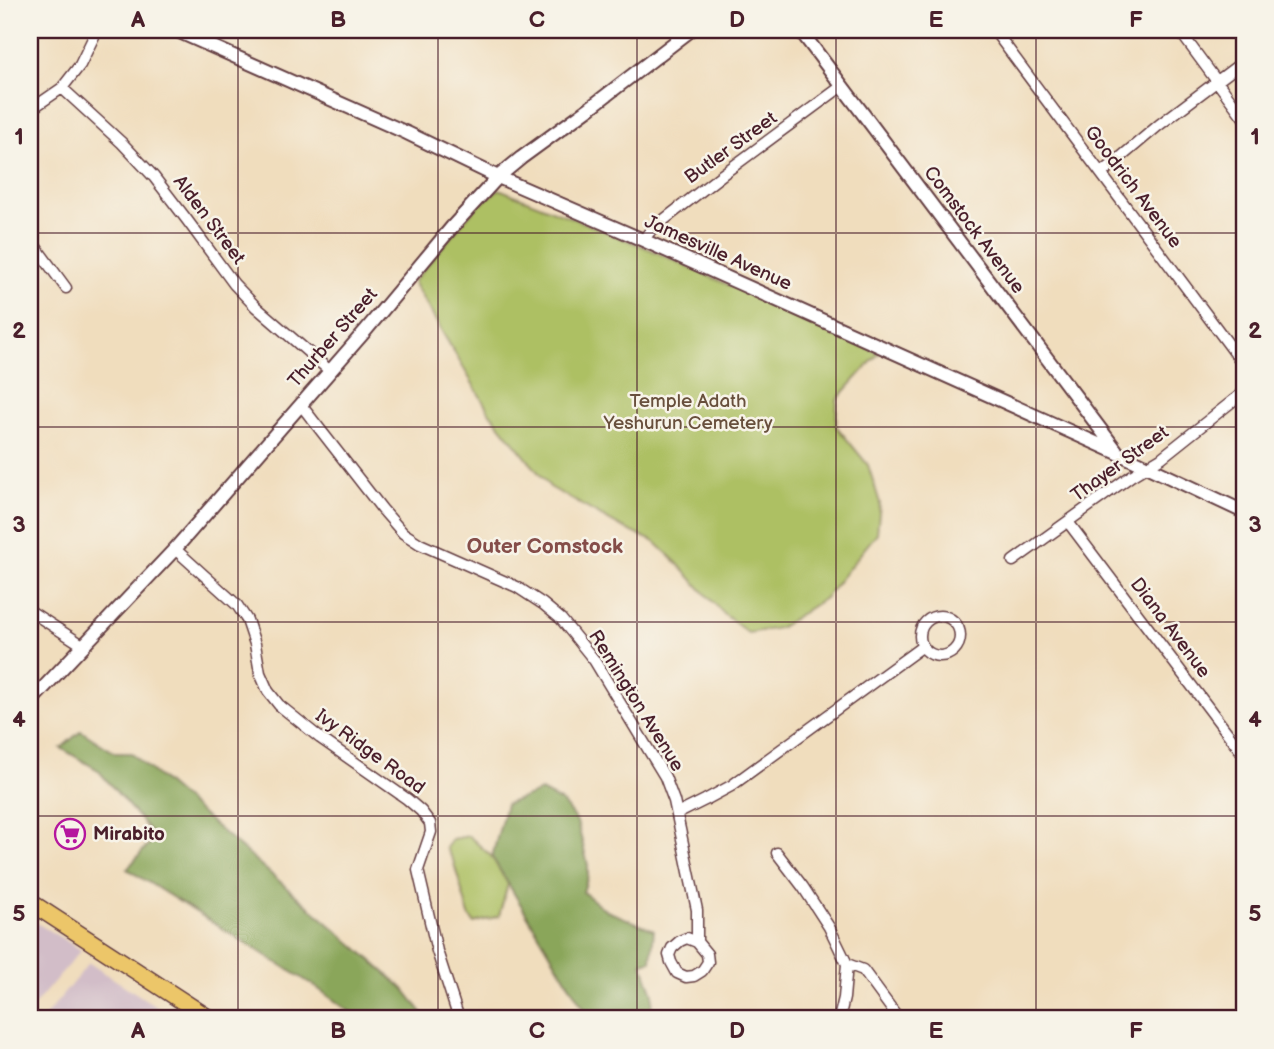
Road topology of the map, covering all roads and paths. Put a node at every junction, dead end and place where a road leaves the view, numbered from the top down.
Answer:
1 (97, 30) edge
2 (175, 30) edge
3 (691, 30) edge
4 (800, 30) edge
5 (994, 30) edge
6 (1179, 30) edge
7 (1244, 61) edge
8 (1218, 82) junction
9 (842, 86) junction
10 (62, 88) junction
11 (30, 110) edge
12 (1244, 118) edge
13 (1102, 173) junction
14 (498, 177) junction
15 (30, 239) edge
16 (643, 240) junction
17 (66, 288) dead end
18 (1244, 365) edge
19 (330, 371) junction
20 (1244, 392) edge
21 (301, 405) junction
22 (1118, 453) junction
23 (1146, 467) junction
24 (1244, 512) edge
25 (1068, 522) junction
26 (175, 549) junction
27 (1013, 561) dead end
28 (30, 611) edge
29 (84, 646) junction
30 (923, 646) junction
31 (30, 702) edge
32 (1244, 755) edge
33 (677, 814) junction
34 (777, 853) dead end
35 (30, 902) edge
36 (697, 942) dead end
37 (847, 964) junction
38 (210, 1019) edge
39 (459, 1019) edge
40 (839, 1019) edge
41 (900, 1019) edge

1 - 10 street
2 - 14 street, Jamesville Avenue
3 - 14 street, Thurber Street
4 - 9 street, Comstock Avenue
5 - 13 street, Goodrich Avenue
6 - 8 street
7 - 8 street
8 - 12 street
8 - 13 street
9 - 16 street, Butler Street
9 - 22 street, Comstock Avenue
10 - 11 street
10 - 19 street, Alden Street
13 - 18 street, Goodrich Avenue
14 - 16 street, Jamesville Avenue
14 - 19 street, Thurber Street
15 - 17 street
16 - 22 street, Jamesville Avenue
19 - 21 street, Thurber Street
20 - 23 street, Thayer Street
21 - 26 street, Thurber Street
21 - 33 street, Remington Avenue
22 - 23 street, Jamesville Avenue
23 - 24 street, Jamesville Avenue
23 - 25 street, Thayer Street
25 - 27 street, Thayer Street
25 - 32 street, Diana Avenue
26 - 29 street, Thurber Street
26 - 39 street, Ivy Ridge Road
28 - 29 street
29 - 31 street, Thurber Street
30 - 30 street
30 - 33 street
33 - 36 street, Remington Avenue
34 - 37 street
35 - 38 main road
37 - 40 street
37 - 41 street

